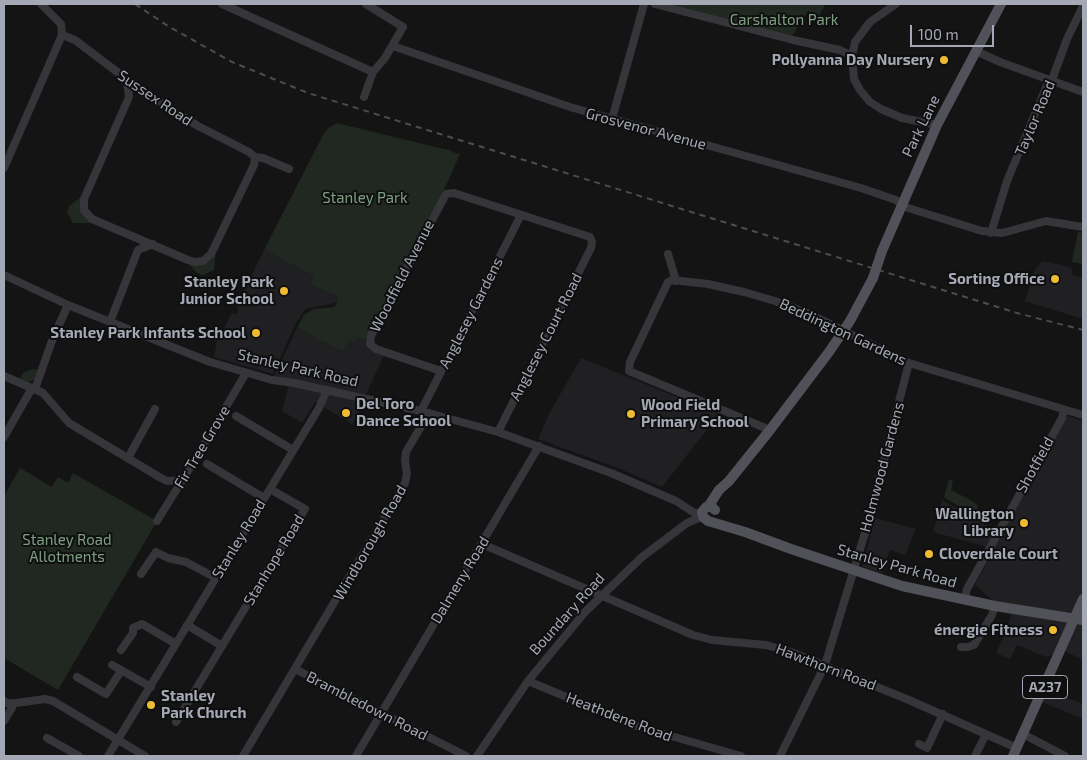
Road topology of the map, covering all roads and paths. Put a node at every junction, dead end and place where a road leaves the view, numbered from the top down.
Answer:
1 (41, 4) edge
2 (222, 4) edge
3 (366, 4) edge
4 (644, 4) edge
5 (655, 4) edge
6 (896, 4) edge
7 (1001, 4) edge
8 (1083, 6) edge
9 (62, 35) junction
10 (855, 42) junction
11 (393, 46) junction
12 (840, 50) junction
13 (976, 51) junction
14 (852, 56) junction
15 (373, 72) junction
16 (1051, 80) junction
17 (127, 81) junction
18 (1083, 92) edge
19 (144, 93) junction
20 (129, 97) junction
21 (364, 97) dead end
22 (612, 119) junction
23 (937, 125) junction
24 (254, 157) junction
25 (4, 168) edge
26 (289, 169) dead end
27 (902, 204) junction
28 (521, 215) junction
29 (1083, 227) edge
30 (992, 233) junction
31 (133, 236) junction
32 (153, 244) junction
33 (138, 250) junction
34 (668, 254) dead end
35 (4, 275) edge
36 (676, 281) junction
37 (68, 305) junction
38 (110, 322) junction
39 (843, 330) junction
40 (908, 363) junction
41 (441, 371) junction
42 (246, 373) junction
43 (4, 376) edge
44 (34, 388) junction
45 (327, 390) junction
46 (156, 409) dead end
47 (1064, 410) junction
48 (425, 412) junction
49 (1083, 415) edge
50 (236, 416) dead end
51 (770, 430) junction
52 (498, 432) junction
53 (4, 437) edge
54 (539, 446) junction
55 (293, 450) junction
56 (128, 458) junction
57 (207, 464) dead end
58 (183, 480) junction
59 (167, 481) junction
60 (270, 489) junction
61 (173, 496) junction
62 (264, 498) junction
63 (709, 513) junction
64 (157, 520) dead end
65 (482, 544) junction
66 (854, 570) junction
67 (141, 574) dead end
68 (216, 578) junction
69 (602, 594) junction
70 (1083, 599) edge
71 (964, 600) junction
72 (994, 606) junction
73 (1079, 619) edge
74 (187, 625) junction
75 (176, 644) junction
76 (222, 646) junction
77 (961, 647) dead end
78 (120, 650) dead end
79 (112, 665) dead end
80 (825, 665) junction
81 (295, 669) junction
82 (121, 671) junction
83 (77, 677) dead end
84 (528, 681) junction
85 (150, 687) junction
86 (4, 701) edge
87 (12, 704) junction
88 (381, 714) junction
89 (943, 714) junction
90 (4, 721) edge
91 (176, 722) dead end
92 (986, 734) junction
93 (1023, 734) junction
94 (47, 738) dead end
95 (118, 740) junction
96 (919, 744) dead end
97 (60, 745) junction
98 (1015, 752) edge
99 (55, 753) dead end
100 (79, 756) edge
101 (108, 756) edge
102 (145, 756) edge
103 (243, 756) edge
104 (356, 756) edge
105 (466, 756) edge
106 (477, 756) edge
107 (741, 756) edge
108 (780, 756) edge
109 (975, 756) edge
110 (1065, 756) edge

1 - 9 street
2 - 15 street
3 - 11 street
4 - 22 street
5 - 12 street
6 - 10 street
7 - 13 main road, Park Lane
8 - 16 street, Taylor Road
9 - 17 street, Sussex Road
9 - 25 street
10 - 12 street
10 - 14 street
11 - 15 street
11 - 22 street, Grosvenor Avenue
12 - 14 street
13 - 16 street
13 - 23 main road, Park Lane
14 - 23 street
15 - 21 street
16 - 18 street
16 - 30 street, Taylor Road
17 - 19 street, Sussex Road
17 - 20 street
19 - 20 street
19 - 24 street, Sussex Road
20 - 31 street
22 - 27 street, Grosvenor Avenue
23 - 27 main road, Park Lane
24 - 26 street, Sussex Road
24 - 32 street
27 - 30 street, Grosvenor Avenue
27 - 39 main road, Park Lane, bridge
28 - 41 street, Anglesey Gardens
28 - 41 street, Woodfield Avenue
28 - 52 street, Anglesey Court Road
29 - 30 street
31 - 32 street
31 - 33 street
32 - 33 street
33 - 38 street
34 - 36 street
35 - 37 street, Stanley Park Road
36 - 39 street, Beddington Gardens
36 - 51 street
37 - 38 street, Stanley Park Road
37 - 44 street
38 - 42 street, Stanley Park Road
39 - 40 street, Beddington Gardens
39 - 51 main road
40 - 47 street, Beddington Gardens
40 - 66 street, Holmwood Gardens
41 - 48 street, Anglesey Gardens
42 - 45 street, Stanley Park Road
42 - 58 street, Fir Tree Grove
43 - 44 street
44 - 53 street
44 - 56 street
45 - 48 street, Stanley Park Road
45 - 55 street, Stanley Road
46 - 56 street
47 - 49 street, Beddington Gardens
47 - 71 street, Shotfield
48 - 52 street, Stanley Park Road
48 - 81 street, Windborough Road
50 - 55 street
51 - 63 main road
52 - 54 street, Stanley Park Road
54 - 63 street, Stanley Park Road
54 - 65 street, Dalmeny Road
55 - 60 street, Stanley Road
56 - 59 street
57 - 62 street
58 - 59 street
58 - 61 street, Fir Tree Grove
59 - 61 street
60 - 62 street, Stanley Road
60 - 76 street, Stanhope Road
61 - 64 street, Fir Tree Grove
62 - 68 street, Stanley Road
63 - 66 main road, Stanley Park Road
63 - 69 street, Boundary Road
65 - 69 street, Hawthorn Road
65 - 88 street, Dalmeny Road
66 - 71 main road, Stanley Park Road
66 - 80 street, Holmwood Gardens
67 - 68 street
68 - 74 street, Stanley Road
69 - 80 street, Hawthorn Road
69 - 84 street, Boundary Road
70 - 73 main road, A237
71 - 72 main road, Stanley Park Road
72 - 73 main road, Stanley Park Road
72 - 77 street
73 - 93 main road, A237
74 - 75 street, Stanley Road
74 - 76 street
75 - 78 street
75 - 85 street, Stanley Road
76 - 91 street, Stanhope Road
79 - 82 street
80 - 89 street, Hawthorn Road
80 - 108 street, Holmwood Gardens
81 - 88 street, Brambledown Road
81 - 103 street, Windborough Road
82 - 83 street
82 - 85 street
84 - 106 street, Boundary Road
84 - 107 street, Heathdene Road
85 - 95 street, Stanley Road
86 - 87 street
87 - 90 street
87 - 95 street
88 - 104 street, Dalmeny Road
88 - 105 street, Brambledown Road
89 - 92 street, Hawthorn Road
89 - 96 street
92 - 98 street, Hawthorn Road
92 - 109 street
93 - 98 main road, A237
93 - 110 street
94 - 97 street
95 - 101 street, Stanley Road
95 - 102 street
97 - 99 street
97 - 100 street

